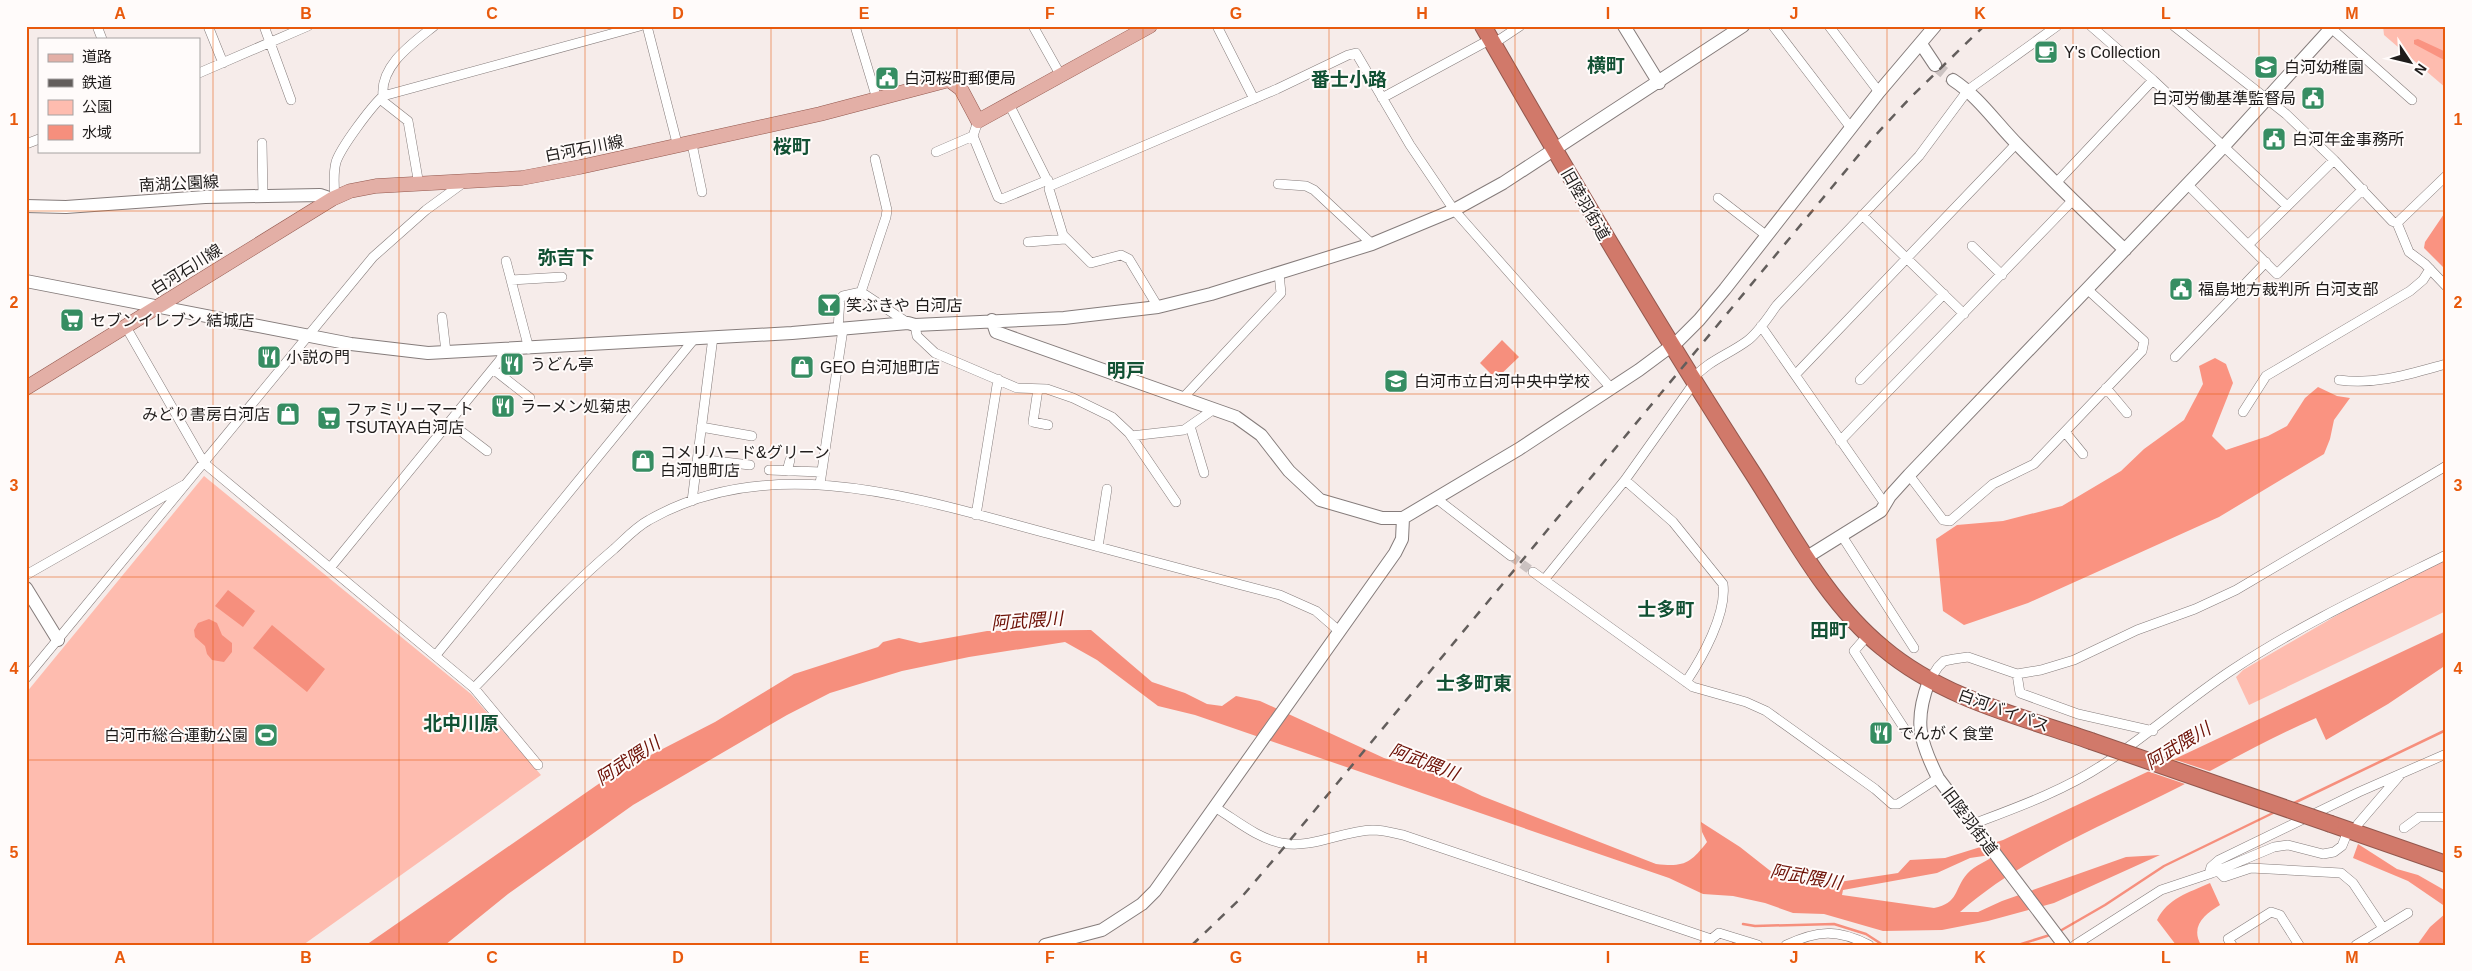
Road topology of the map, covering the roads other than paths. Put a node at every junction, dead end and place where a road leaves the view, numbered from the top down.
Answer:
1 (97, 26) edge
2 (208, 26) edge
3 (264, 26) edge
4 (308, 26) edge
5 (434, 26) edge
6 (640, 26) edge
7 (647, 26) edge
8 (855, 26) edge
9 (1034, 26) edge
10 (1150, 26) edge
11 (1217, 26) edge
12 (1520, 26) edge
13 (1624, 26) edge
14 (1744, 26) edge
15 (1773, 26) edge
16 (1829, 26) edge
17 (1935, 26) edge
18 (2056, 26) edge
19 (2091, 26) edge
20 (2174, 26) edge
21 (2332, 27) edge
22 (1489, 36) edge
23 (102, 38) edge
24 (271, 42) junction
25 (1920, 44) junction
26 (223, 63) junction
27 (1935, 65) tunnel mouth
28 (200, 73) edge
29 (1061, 76) junction
30 (1953, 80) tunnel mouth
31 (2153, 80) junction
32 (1659, 82) junction
33 (1968, 90) junction
34 (1879, 92) junction
35 (382, 97) junction
36 (1382, 98) junction
37 (877, 99) junction
38 (1254, 99) junction
39 (291, 100) dead end
40 (2268, 100) junction
41 (2412, 100) dead end
42 (1010, 104) junction
43 (978, 121) junction
44 (1851, 128) junction
45 (973, 136) junction
46 (38, 139) edge
47 (262, 143) dead end
48 (26, 144) edge
49 (2016, 144) junction
50 (685, 145) junction
51 (2224, 146) junction
52 (1554, 149) junction
53 (936, 152) dead end
54 (875, 159) dead end
55 (2334, 160) junction
56 (2446, 176) edge
57 (463, 183) junction
58 (1049, 183) junction
59 (2056, 183) junction
60 (1278, 184) dead end
61 (2187, 184) junction
62 (419, 185) junction
63 (2363, 189) junction
64 (702, 192) dead end
65 (263, 196) junction
66 (334, 198) junction
67 (1718, 198) dead end
68 (2072, 201) junction
69 (26, 206) edge
70 (2287, 206) junction
71 (1454, 210) junction
72 (1862, 215) junction
73 (2397, 223) junction
74 (1767, 236) junction
75 (1065, 239) junction
76 (1028, 242) dead end
77 (1372, 244) junction
78 (2249, 244) junction
79 (1972, 246) dead end
80 (2125, 250) junction
81 (1908, 258) junction
82 (506, 261) dead end
83 (2266, 262) junction
84 (2430, 269) junction
85 (1279, 274) junction
86 (2002, 275) junction
87 (562, 277) dead end
88 (511, 280) junction
89 (26, 281) edge
90 (2446, 286) edge
91 (2087, 290) junction
92 (861, 292) junction
93 (1944, 294) junction
94 (161, 306) junction
95 (1158, 307) junction
96 (1964, 314) junction
97 (442, 317) dead end
98 (992, 320) junction
99 (911, 324) junction
100 (1761, 326) junction
101 (126, 327) junction
102 (840, 329) junction
103 (308, 336) junction
104 (713, 337) junction
105 (695, 338) junction
106 (1671, 347) junction
107 (529, 349) junction
108 (505, 350) junction
109 (446, 352) junction
110 (2175, 357) dead end
111 (2446, 364) edge
112 (493, 369) junction
113 (1796, 374) junction
114 (998, 379) junction
115 (1860, 380) dead end
116 (2339, 380) dead end
117 (1693, 382) junction
118 (26, 388) edge
119 (1611, 388) junction
120 (2106, 388) junction
121 (1038, 389) junction
122 (530, 398) dead end
123 (1183, 398) junction
124 (1214, 409) junction
125 (2243, 412) dead end
126 (2128, 413) dead end
127 (449, 422) junction
128 (1048, 425) dead end
129 (1190, 426) junction
130 (701, 427) junction
131 (2065, 432) junction
132 (752, 436) dead end
133 (1131, 436) junction
134 (1840, 441) junction
135 (487, 451) dead end
136 (2083, 454) dead end
137 (698, 459) junction
138 (790, 460) dead end
139 (204, 463) junction
140 (750, 465) dead end
141 (2446, 466) edge
142 (769, 470) dead end
143 (787, 471) junction
144 (821, 472) junction
145 (1204, 473) dead end
146 (1909, 476) junction
147 (1625, 480) junction
148 (188, 482) junction
149 (820, 484) junction
150 (1106, 488) dead end
151 (1437, 499) junction
152 (692, 501) junction
153 (1176, 502) dead end
154 (1885, 504) junction
155 (976, 514) junction
156 (1404, 518) junction
157 (1842, 536) junction
158 (1098, 547) junction
159 (1511, 556) tunnel mouth
160 (2446, 556) edge
161 (1807, 557) junction
162 (330, 568) junction
163 (1533, 572) tunnel mouth
164 (26, 575) edge
165 (1544, 580) junction
166 (26, 588) edge
167 (1339, 632) junction
168 (1868, 636) junction
169 (58, 640) junction
170 (1914, 648) dead end
171 (436, 655) junction
172 (2017, 674) junction
173 (26, 678) edge
174 (1929, 681) junction
175 (1686, 682) junction
176 (474, 688) junction
177 (1904, 728) dead end
178 (2153, 730) junction
179 (2446, 754) edge
180 (538, 765) dead end
181 (2402, 772) junction
182 (1938, 778) junction
183 (1216, 808) junction
184 (2446, 817) edge
185 (1974, 825) junction
186 (2404, 828) dead end
187 (2351, 832) junction
188 (2446, 864) edge
189 (2213, 873) junction
190 (2408, 914) dead end
191 (2383, 928) junction
192 (1707, 942) edge
193 (2067, 944) edge
194 (1045, 945) edge
195 (1758, 945) edge
196 (1786, 945) edge
197 (1869, 945) edge
198 (2232, 945) edge
199 (2298, 945) edge
200 (2356, 945) edge

1 - 23 street
2 - 26 street
3 - 24 street
4 - 24 street
5 - 35 street
6 - 35 street
7 - 50 street
8 - 37 street
9 - 29 street
10 - 29 main road
11 - 38 street
12 - 22 street
13 - 32 street
14 - 32 street
15 - 44 street
16 - 34 street
17 - 25 street
18 - 33 street
19 - 31 street
20 - 40 street
21 - 40 street
21 - 41 street
22 - 36 street
22 - 52 highway, 旧陸羽街道
24 - 26 street
24 - 39 street
25 - 27 street
25 - 34 street
26 - 28 street
29 - 42 main road
30 - 33 street
31 - 51 street
31 - 59 street
32 - 52 street
33 - 49 street
33 - 72 street
34 - 44 street
35 - 62 street
35 - 66 street
36 - 38 street
36 - 71 street
37 - 43 main road, 白河石川線
37 - 50 main road, 白河石川線
38 - 58 street
40 - 51 street
40 - 55 street
42 - 43 main road
42 - 58 street
43 - 45 street
44 - 74 street
45 - 53 street
45 - 58 street
46 - 48 street
47 - 65 street
49 - 59 street
49 - 81 street
50 - 57 main road, 白河石川線
50 - 64 street
51 - 61 street
51 - 70 street
52 - 71 street
52 - 106 highway, 旧陸羽街道
54 - 92 street
55 - 63 street
55 - 70 street
56 - 73 street
57 - 62 main road, 白河石川線
57 - 103 street
58 - 75 street
59 - 68 street
60 - 77 street
61 - 78 street
61 - 80 street
62 - 66 main road, 白河石川線
63 - 73 street
63 - 83 street
65 - 66 street, 南湖公園線
65 - 69 street, 南湖公園線
66 - 94 main road, 白河石川線
67 - 74 street
68 - 80 street
68 - 86 street
70 - 78 street
71 - 77 street
71 - 119 street
72 - 81 street
72 - 100 street
73 - 84 street
74 - 106 street
75 - 76 street
75 - 95 street
77 - 85 street
78 - 83 street
79 - 86 street
80 - 91 street
81 - 93 street
81 - 113 street
82 - 88 street
83 - 110 street
84 - 90 street
84 - 125 street
85 - 95 street
85 - 123 street
86 - 96 street
87 - 88 street
88 - 107 street
89 - 94 street
91 - 120 street
91 - 146 street
92 - 99 street
92 - 102 street
93 - 96 street
93 - 115 street
94 - 101 main road, 白河石川線
94 - 103 street
95 - 98 street
96 - 134 street
97 - 109 street
98 - 99 street
98 - 123 street
99 - 102 street
99 - 114 street
100 - 113 street
100 - 117 street
101 - 118 main road, 白河石川線
101 - 139 street
102 - 104 street
102 - 144 street
103 - 109 street
103 - 139 street
104 - 105 street
104 - 130 street
105 - 107 street
105 - 171 street
106 - 117 highway, 旧陸羽街道
106 - 119 street
107 - 108 street
108 - 109 street
108 - 112 street
111 - 116 street
112 - 122 street
112 - 127 street
113 - 134 street
114 - 121 street
114 - 155 street
117 - 147 street
117 - 161 highway, 白河バイパス
119 - 151 street
120 - 126 street
120 - 131 street
121 - 128 street
121 - 133 street
123 - 124 street
124 - 129 street
124 - 156 street
127 - 135 street
127 - 162 street
129 - 133 street
129 - 145 street
130 - 132 street
130 - 137 street
131 - 136 street
131 - 146 street
133 - 153 street
134 - 154 street
137 - 140 street
137 - 152 street
138 - 143 street
139 - 148 street
139 - 162 street
141 - 172 street
142 - 143 street
143 - 144 street
144 - 149 street
146 - 154 street
147 - 165 street
147 - 175 street
148 - 164 street
148 - 169 street
149 - 152 street
149 - 155 street
150 - 158 street
151 - 156 street
151 - 159 street
152 - 176 street
154 - 157 street
155 - 158 street
156 - 167 street
157 - 161 street
157 - 170 street
158 - 167 street
160 - 178 street
161 - 168 highway, 白河バイパス
162 - 171 street
163 - 165 street
165 - 175 street
166 - 169 street
167 - 183 street
168 - 174 highway, 白河バイパス
168 - 177 street
169 - 173 street
171 - 176 street
172 - 174 street
172 - 178 street
174 - 182 street, 旧陸羽街道
174 - 187 highway, 白河バイパス, bridge
175 - 182 street
176 - 180 street
178 - 185 street
179 - 181 street
181 - 187 street
181 - 189 street
182 - 185 street, 旧陸羽街道
183 - 192 street
183 - 194 street
184 - 186 street
185 - 193 street, 旧陸羽街道
187 - 188 highway, 白河バイパス
187 - 189 street
189 - 191 street
189 - 193 street
190 - 191 street
191 - 200 street
192 - 195 street
196 - 197 street
198 - 199 street

